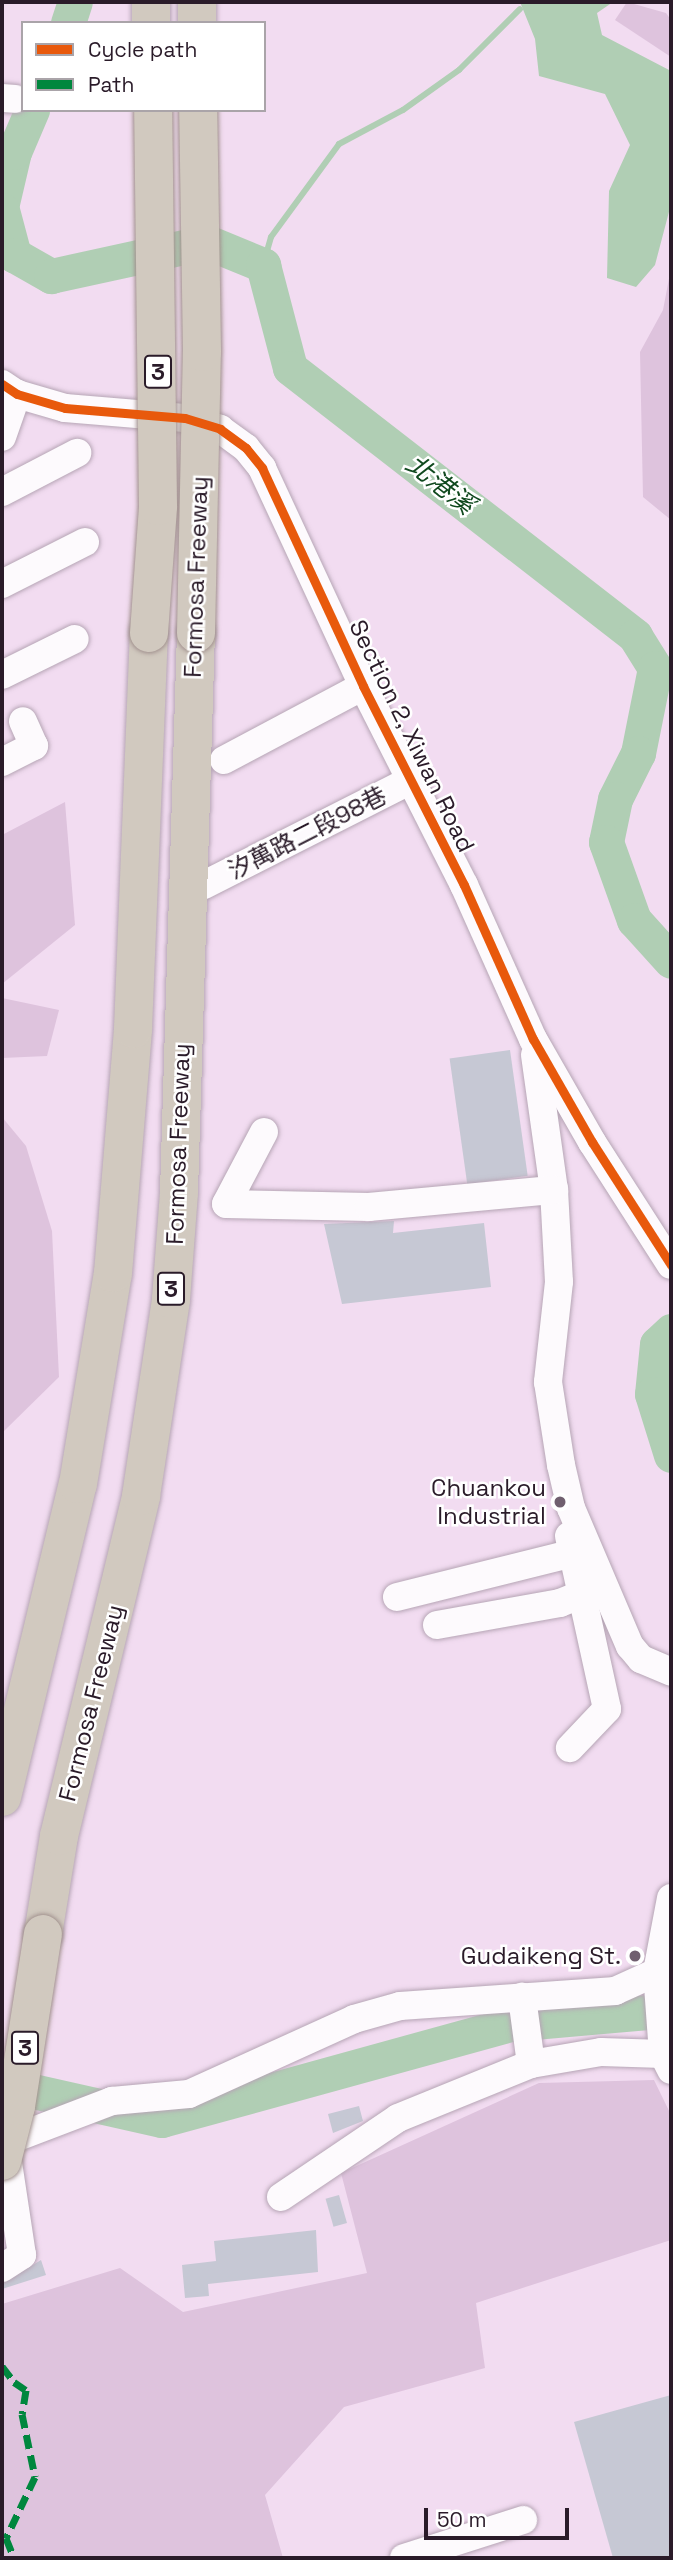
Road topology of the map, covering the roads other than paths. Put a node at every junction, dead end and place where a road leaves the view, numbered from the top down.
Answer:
1 (151, 2) edge
2 (197, 2) edge
3 (151, 21) edge
4 (197, 21) edge
5 (153, 112) edge
6 (198, 112) edge
7 (9, 389) edge
8 (2, 437) edge
9 (76, 453) dead end
10 (2, 492) edge
11 (85, 542) dead end
12 (2, 584) edge
13 (75, 639) dead end
14 (2, 675) edge
15 (363, 687) junction
16 (23, 721) dead end
17 (224, 760) dead end
18 (2, 762) edge
19 (409, 781) junction
20 (204, 885) dead end
21 (533, 1039) junction
22 (264, 1132) dead end
23 (554, 1189) junction
24 (671, 1265) edge
25 (571, 1508) junction
26 (573, 1553) junction
27 (582, 1594) junction
28 (397, 1597) dead end
29 (437, 1625) dead end
30 (671, 1672) edge
31 (570, 1748) dead end
32 (2, 1797) edge
33 (671, 1898) edge
34 (657, 1972) junction
35 (522, 1997) junction
36 (667, 2062) edge
37 (531, 2064) junction
38 (3, 2149) edge
39 (281, 2197) dead end
40 (2, 2268) edge
41 (523, 2520) dead end
42 (404, 2558) edge

1 - 3 highway
2 - 4 highway
5 - 32 highway, Formosa Freeway / 3, bridge
6 - 38 highway, Formosa Freeway / 3, bridge
7 - 8 street
7 - 15 street, Section 2, Xiwan Road
9 - 10 street
11 - 12 street
13 - 14 street
15 - 17 street
15 - 19 street, Section 2, Xiwan Road
16 - 18 street
19 - 20 street, 汐萬路二段98巷
19 - 21 street, Section 2, Xiwan Road
21 - 23 street
21 - 24 street, Section 2, Xiwan Road
22 - 23 street
23 - 25 street
25 - 26 street
25 - 30 street
26 - 27 street
26 - 28 street
27 - 29 street
27 - 31 street
33 - 34 street
34 - 35 street
34 - 36 street
35 - 37 street
35 - 38 street
36 - 37 street
37 - 39 street
38 - 40 street
41 - 42 street

